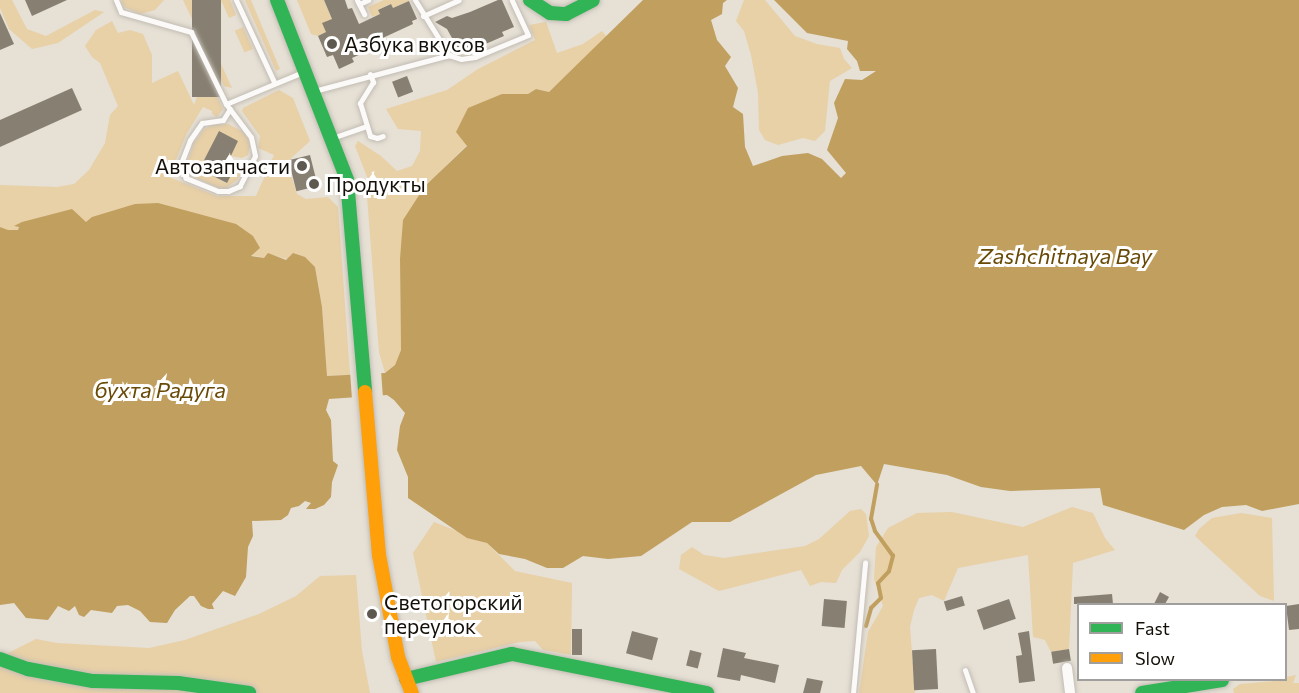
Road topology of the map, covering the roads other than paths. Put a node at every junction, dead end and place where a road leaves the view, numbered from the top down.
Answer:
1 (116, 0) edge
2 (236, 0) edge
3 (277, 0) edge
4 (368, 0) edge
5 (415, 0) edge
6 (459, 0) edge
7 (512, 0) edge
8 (530, 0) edge
9 (593, 0) edge
10 (358, 2) edge
11 (364, 14) dead end
12 (423, 16) junction
13 (449, 55) junction
14 (305, 71) junction
15 (370, 74) junction
16 (274, 82) junction
17 (313, 91) junction
18 (228, 107) junction
19 (367, 126) junction
20 (383, 136) dead end
21 (331, 138) junction
22 (865, 563) dead end
23 (0, 659) edge
24 (1067, 668) dead end
25 (965, 670) dead end
26 (1216, 681) edge
27 (408, 689) edge
28 (249, 693) edge
29 (707, 693) edge
30 (853, 693) edge
31 (973, 693) edge
32 (1070, 693) edge
33 (1142, 693) edge

1 - 18 lane
2 - 16 lane
3 - 14 street
4 - 10 lane
5 - 12 lane
6 - 12 lane
7 - 13 lane
8 - 9 street
10 - 11 lane
12 - 13 lane
13 - 15 lane
14 - 16 lane
14 - 17 street
15 - 17 lane
15 - 19 lane
16 - 18 lane
17 - 21 street
18 - 18 lane
19 - 20 lane
19 - 21 lane
21 - 27 street
22 - 30 lane
23 - 28 street
24 - 32 street
25 - 31 lane
26 - 33 street
27 - 29 street

